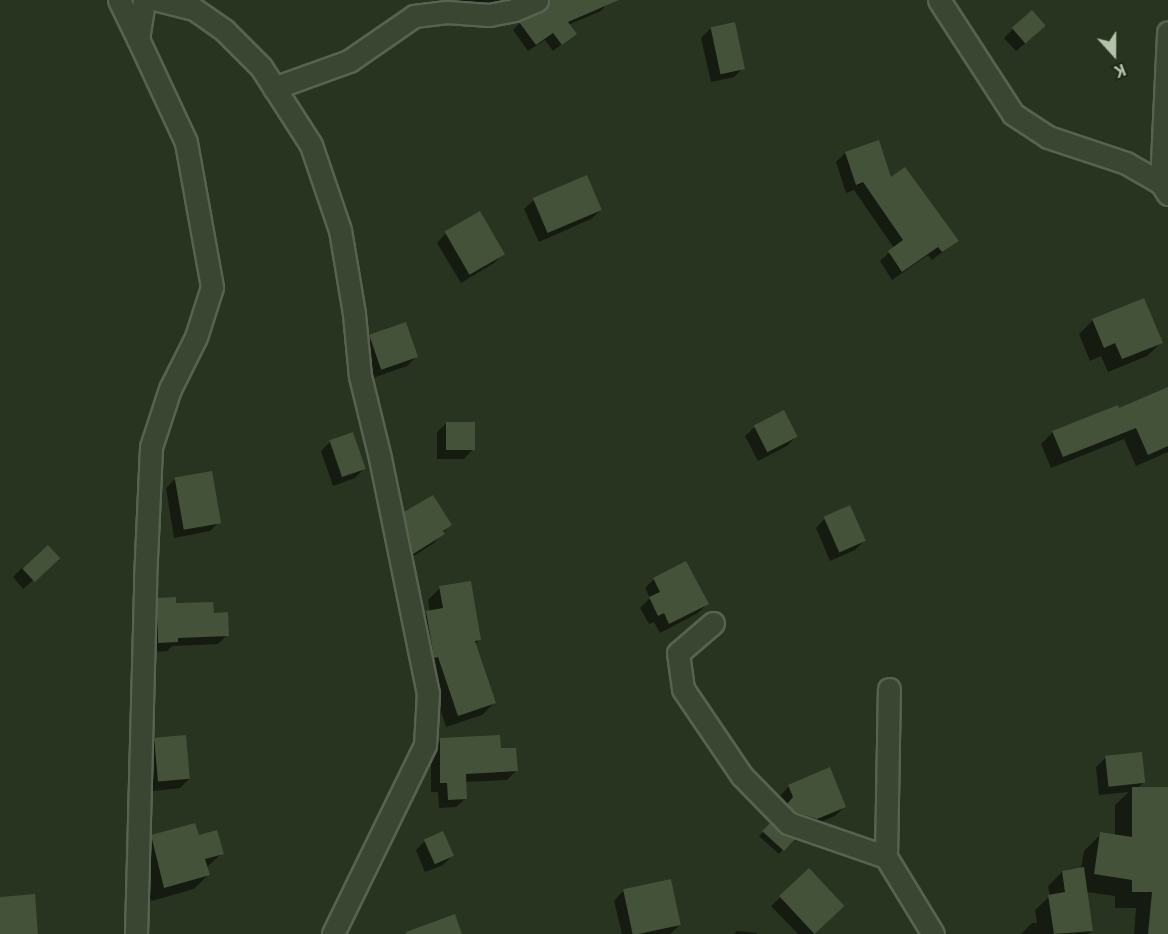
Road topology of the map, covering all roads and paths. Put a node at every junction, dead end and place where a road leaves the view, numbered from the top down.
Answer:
1 (119, 0) edge
2 (144, 0) edge
3 (158, 0) edge
4 (537, 0) edge
5 (939, 0) edge
6 (1168, 32) edge
7 (138, 39) junction
8 (274, 87) junction
9 (1164, 188) edge
10 (713, 623) dead end
11 (889, 689) dead end
12 (886, 857) junction
13 (136, 934) edge
14 (333, 934) edge
15 (933, 934) edge

1 - 7 street
2 - 7 street
3 - 8 street
4 - 8 street
5 - 9 street
6 - 9 street
7 - 13 street
8 - 14 street
10 - 12 street
11 - 12 street
12 - 15 street

